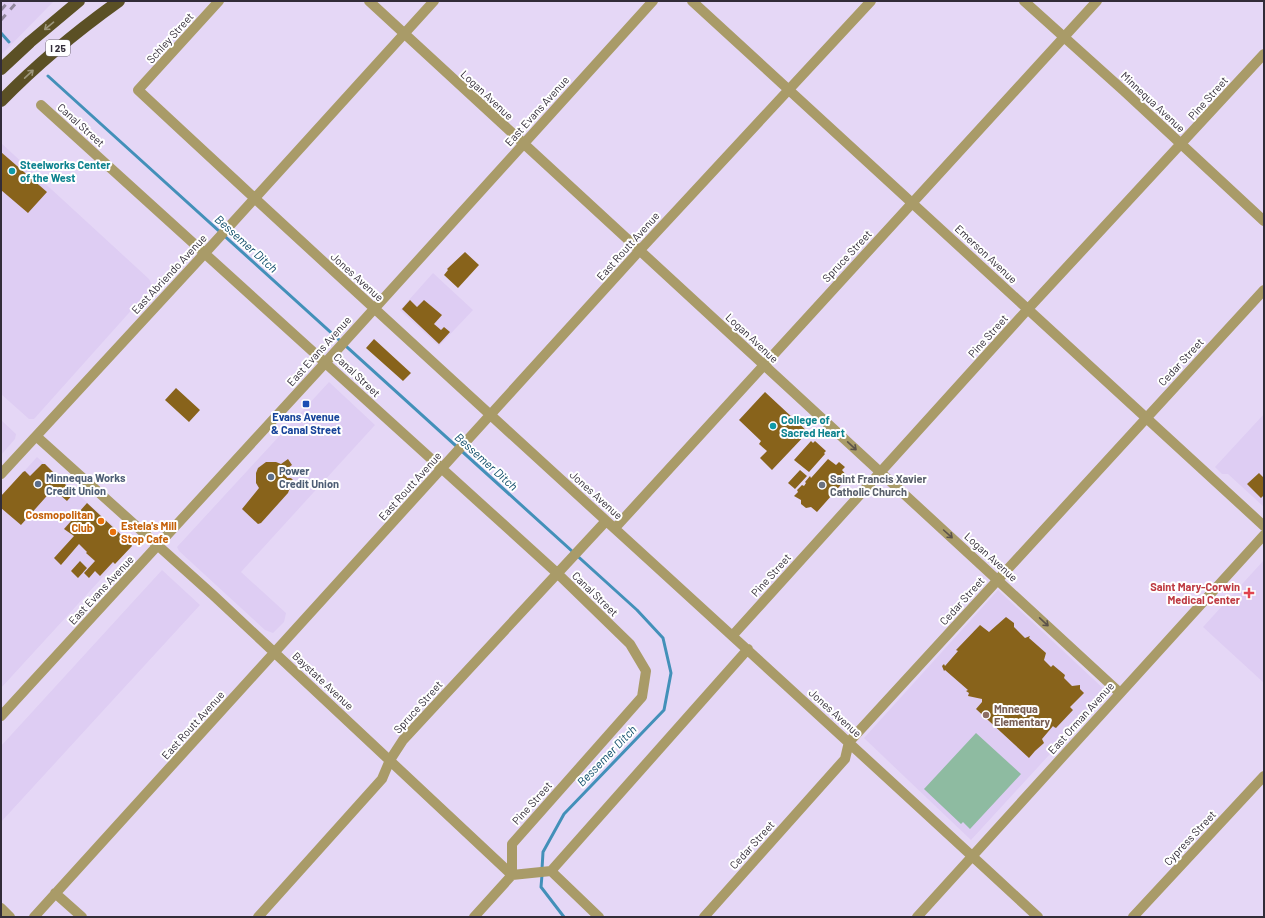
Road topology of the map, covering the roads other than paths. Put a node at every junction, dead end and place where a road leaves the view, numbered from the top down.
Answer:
1 (79, 1) edge
2 (119, 1) edge
3 (220, 1) edge
4 (368, 1) edge
5 (434, 1) edge
6 (653, 1) edge
7 (692, 1) edge
8 (871, 1) edge
9 (1024, 1) edge
10 (1097, 1) edge
11 (404, 34) junction
12 (1064, 37) junction
13 (1264, 54) edge
14 (1, 69) edge
15 (138, 90) joint
16 (789, 90) junction
17 (1, 101) edge
18 (41, 105) dead end
19 (522, 144) junction
20 (1182, 145) junction
21 (254, 198) junction
22 (912, 203) junction
23 (1264, 221) edge
24 (640, 250) junction
25 (204, 254) junction
26 (1264, 290) edge
27 (374, 309) junction
28 (1028, 309) junction
29 (326, 362) junction
30 (763, 365) junction
31 (492, 415) junction
32 (1147, 418) junction
33 (36, 436) junction
34 (442, 469) junction
35 (881, 472) junction
36 (1, 474) edge
37 (606, 521) junction
38 (1264, 526) edge
39 (615, 528) junction
40 (1264, 535) edge
41 (158, 546) junction
42 (557, 573) junction
43 (998, 579) junction
44 (733, 635) junction
45 (748, 649) junction
46 (275, 653) junction
47 (646, 671) joint
48 (1120, 693) junction
49 (1, 716) edge
50 (849, 742) junction
51 (390, 760) junction
52 (1264, 776) edge
53 (973, 857) junction
54 (551, 871) junction
55 (512, 875) junction
56 (55, 893) junction
57 (1, 908) edge
58 (10, 917) edge
59 (34, 917) edge
60 (82, 917) edge
61 (258, 917) edge
62 (474, 917) edge
63 (599, 917) edge
64 (704, 917) edge
65 (917, 917) edge
66 (1038, 917) edge
67 (1133, 917) edge

1 -> 14 highway, I 25
17 -> 2 highway, I 25
3 - 15 street, Schley Street
4 - 11 street, Logan Avenue
5 - 11 street, East Abriendo Avenue
6 - 19 street, East Evans Avenue
7 - 16 street, Emerson Avenue
8 - 16 street, East Routt Avenue
9 - 12 street, Minnequa Avenue
10 - 12 street, Spruce Street
11 - 19 street, Logan Avenue
11 - 21 street, East Abriendo Avenue
12 - 20 street, Minnequa Avenue
12 - 22 street, Spruce Street
13 - 20 street, Pine Street
15 - 21 street, Jones Avenue
16 - 22 street, Emerson Avenue
16 - 24 street, East Routt Avenue
18 - 25 street, Canal Street
19 - 24 street, Logan Avenue
19 - 27 street, East Evans Avenue
20 - 23 street, Minnequa Avenue
20 - 28 street, Pine Street
21 - 25 street, East Abriendo Avenue
21 - 27 street, Jones Avenue
22 - 28 street, Emerson Avenue
22 - 30 street, Spruce Street
24 - 30 street, Logan Avenue
24 - 31 street, East Routt Avenue
25 - 29 street, Canal Street
25 - 33 street, East Abriendo Avenue
26 - 32 street, Cedar Street
27 - 29 street, East Evans Avenue
27 - 31 street, Jones Avenue
28 - 32 street, Emerson Avenue
28 - 35 street, Pine Street
29 - 34 street, Canal Street
29 - 41 street, East Evans Avenue
30 -> 35 street, Logan Avenue
30 - 39 street, Spruce Street
31 - 34 street, East Routt Avenue
31 - 37 street, Jones Avenue
32 - 38 street, Emerson Avenue
32 - 43 street, Cedar Street
33 - 36 street, East Abriendo Avenue
33 - 41 street, Baystate Avenue
34 - 42 street, Canal Street
34 - 46 street, East Routt Avenue
35 -> 43 street, Logan Avenue
35 - 44 street, Pine Street
37 - 39 street, Jones Avenue
37 - 42 street, Spruce Street
39 - 44 street, Jones Avenue
40 - 48 street, East Orman Avenue
41 - 46 street, Baystate Avenue
41 - 49 street, East Evans Avenue
42 - 47 street, Canal Street
42 - 51 street, Spruce Street
43 -> 48 street, Logan Avenue
43 - 50 street, Cedar Street
44 - 45 street, Jones Avenue
45 - 50 street, Jones Avenue
45 - 54 street
46 - 51 street, Baystate Avenue
46 - 56 street, East Routt Avenue
47 - 55 street, Pine Street
48 - 53 street, East Orman Avenue
50 - 53 street, Jones Avenue
50 - 64 street, Cedar Street
51 - 55 street, Baystate Avenue
51 - 61 street, Spruce Street
52 - 67 street, Cypress Street
53 - 65 street, East Orman Avenue
53 - 66 street, Jones Avenue
54 - 55 street
54 - 63 street
55 - 62 street
56 - 59 street, East Routt Avenue
56 - 60 street
57 - 58 street

